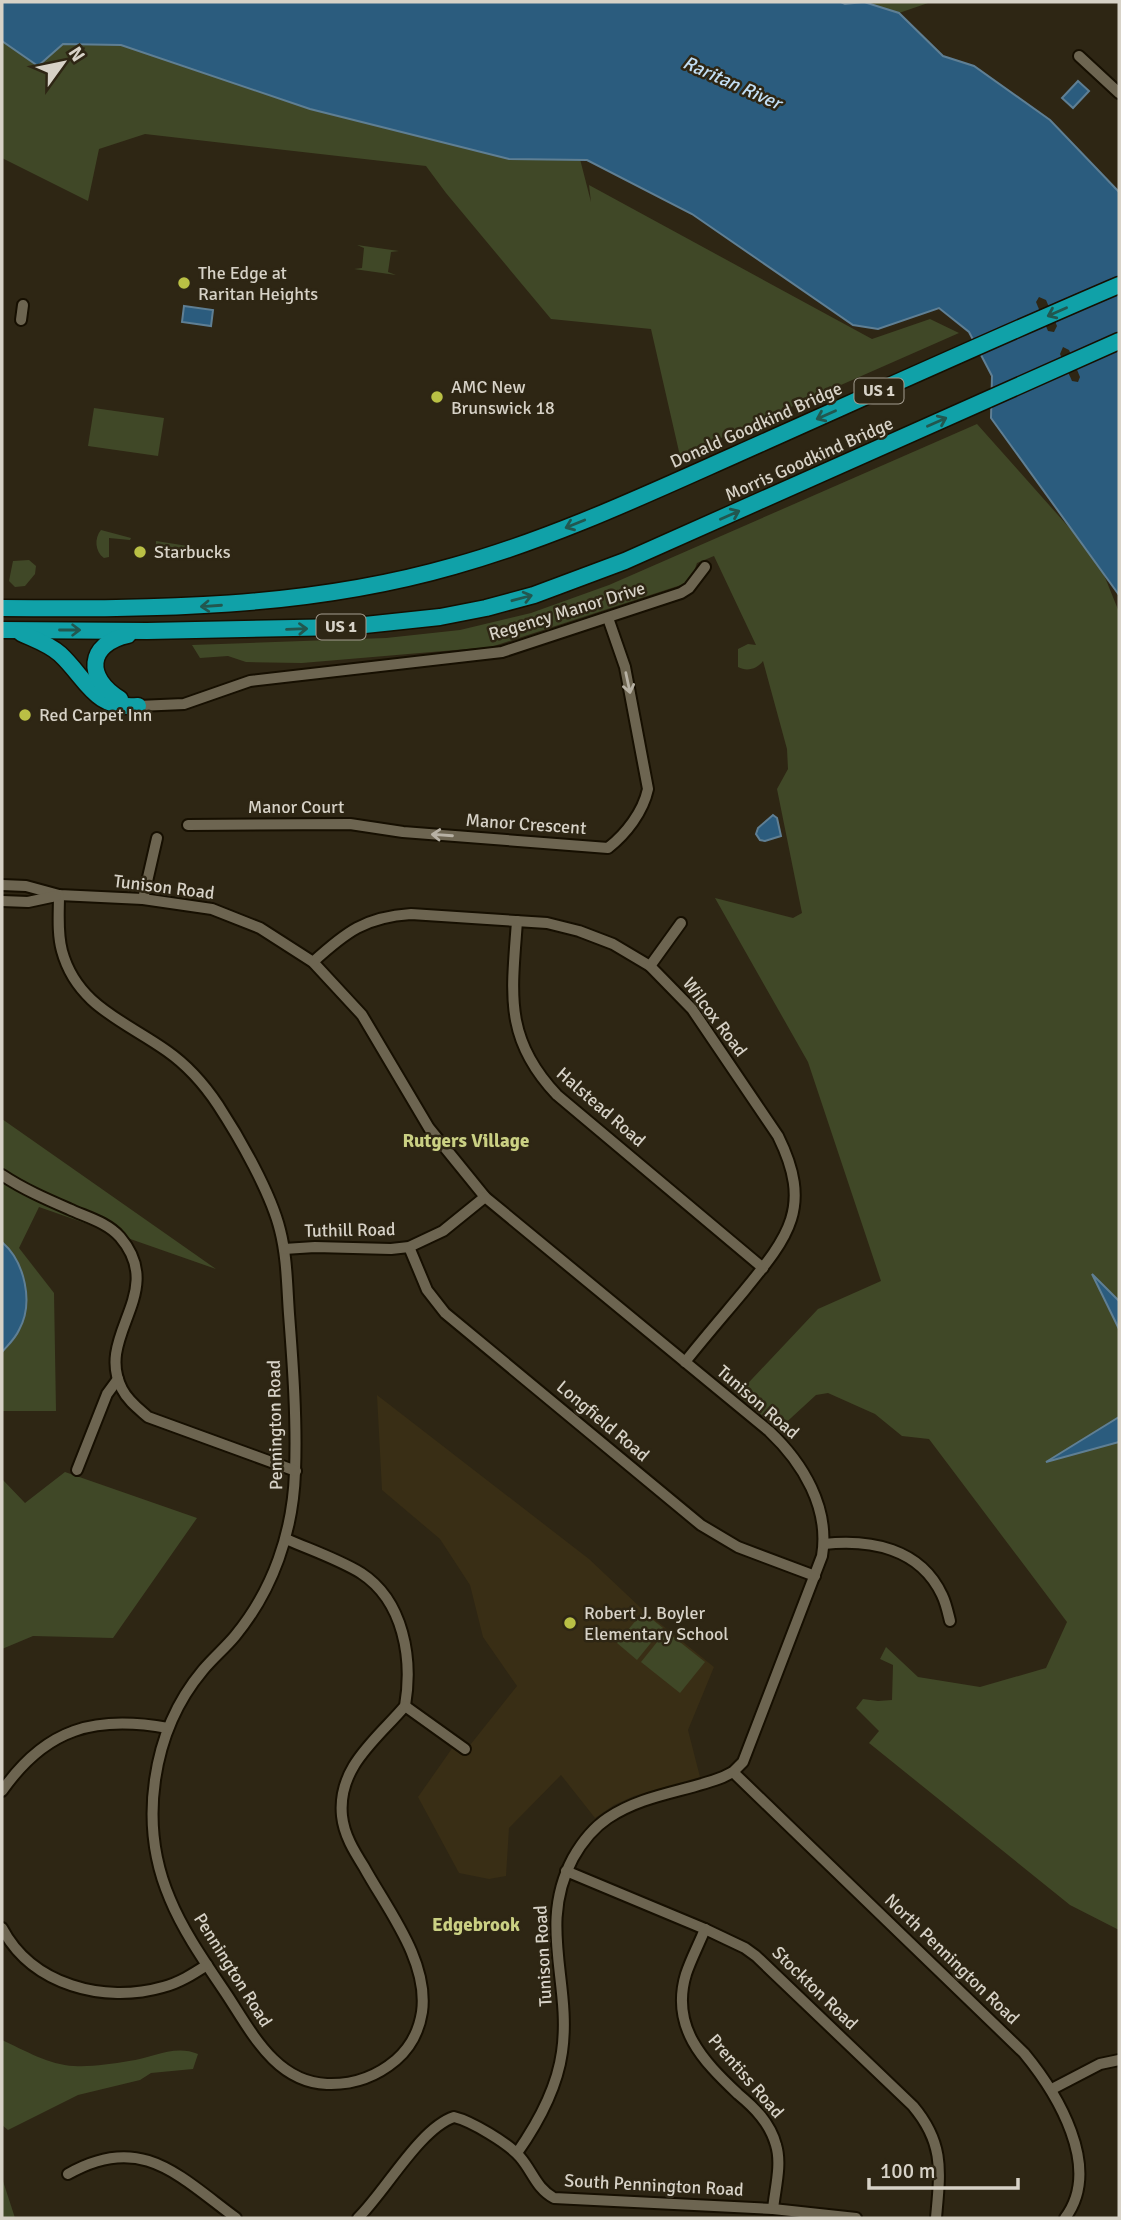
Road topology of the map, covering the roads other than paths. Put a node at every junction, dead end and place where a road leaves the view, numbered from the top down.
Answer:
1 (1079, 56) dead end
2 (1119, 93) edge
3 (1119, 285) edge
4 (23, 305) dead end
5 (21, 320) dead end
6 (1119, 341) edge
7 (705, 567) dead end
8 (2, 608) edge
9 (608, 618) junction
10 (7, 630) edge
11 (147, 631) junction
12 (138, 706) junction
13 (188, 825) dead end
14 (403, 832) joint
15 (157, 838) dead end
16 (2, 885) edge
17 (59, 895) junction
18 (143, 899) junction
19 (2, 901) edge
20 (517, 921) junction
21 (681, 923) dead end
22 (313, 962) junction
23 (650, 966) junction
24 (2, 1175) edge
25 (485, 1197) junction
26 (409, 1247) junction
27 (284, 1249) junction
28 (763, 1268) junction
29 (685, 1362) junction
30 (118, 1379) junction
31 (77, 1470) dead end
32 (296, 1471) junction
33 (286, 1539) junction
34 (824, 1544) junction
35 (816, 1576) junction
36 (950, 1621) dead end
37 (405, 1706) junction
38 (168, 1728) junction
39 (465, 1748) dead end
40 (733, 1772) junction
41 (2, 1791) edge
42 (566, 1871) junction
43 (2, 1928) edge
44 (705, 1929) junction
45 (207, 1965) junction
46 (1119, 2060) edge
47 (1052, 2089) junction
48 (517, 2153) junction
49 (68, 2174) dead end
50 (773, 2208) junction
51 (236, 2218) edge
52 (358, 2218) edge
53 (856, 2218) edge
54 (936, 2218) edge
55 (1065, 2218) edge

1 - 2 street
3 -> 8 highway, Donald Goodkind Bridge / US 1
4 - 5 street
11 -> 6 highway, Morris Goodkind Bridge / US 1
7 - 9 street, Regency Manor Drive
9 - 12 street, Regency Manor Drive
9 -> 14 street, Manor Crescent
10 -> 11 highway, US 1
10 - 12 highway
11 - 12 highway
13 - 14 street, Manor Court
15 - 18 street
16 - 17 street, Tunison Road
17 - 18 street, Tunison Road
17 - 19 street, Tunison Road
17 - 27 street, Pennington Road
18 - 22 street, Tunison Road
20 - 22 street, Wilcox Road
20 - 23 street, Wilcox Road
20 - 28 street, Halstead Road
21 - 23 street
22 - 25 street, Tunison Road
23 - 28 street, Wilcox Road
24 - 30 street
25 - 26 street, Tuthill Road
25 - 29 street, Tunison Road
26 - 27 street, Tuthill Road
26 - 35 street, Longfield Road
27 - 32 street, Pennington Road
28 - 29 street, Wilcox Road
29 - 34 street, Tunison Road
30 - 31 street
30 - 32 street
32 - 33 street, Pennington Road
33 - 37 street
33 - 38 street, Pennington Road
34 - 35 street, Tunison Road
34 - 36 street
35 - 40 street, Tunison Road
37 - 39 street
37 - 45 street, Pennington Road
38 - 41 street
38 - 45 street, Pennington Road
40 - 42 street, Tunison Road
40 - 47 street, North Pennington Road
42 - 44 street, Stockton Road
42 - 48 street, Tunison Road
43 - 45 street
44 - 50 street, Prentiss Road
44 - 54 street, Stockton Road
46 - 47 street
47 - 55 street, North Pennington Road
48 - 50 street, South Pennington Road
48 - 52 street, South Pennington Road
49 - 51 street
50 - 53 street, South Pennington Road

